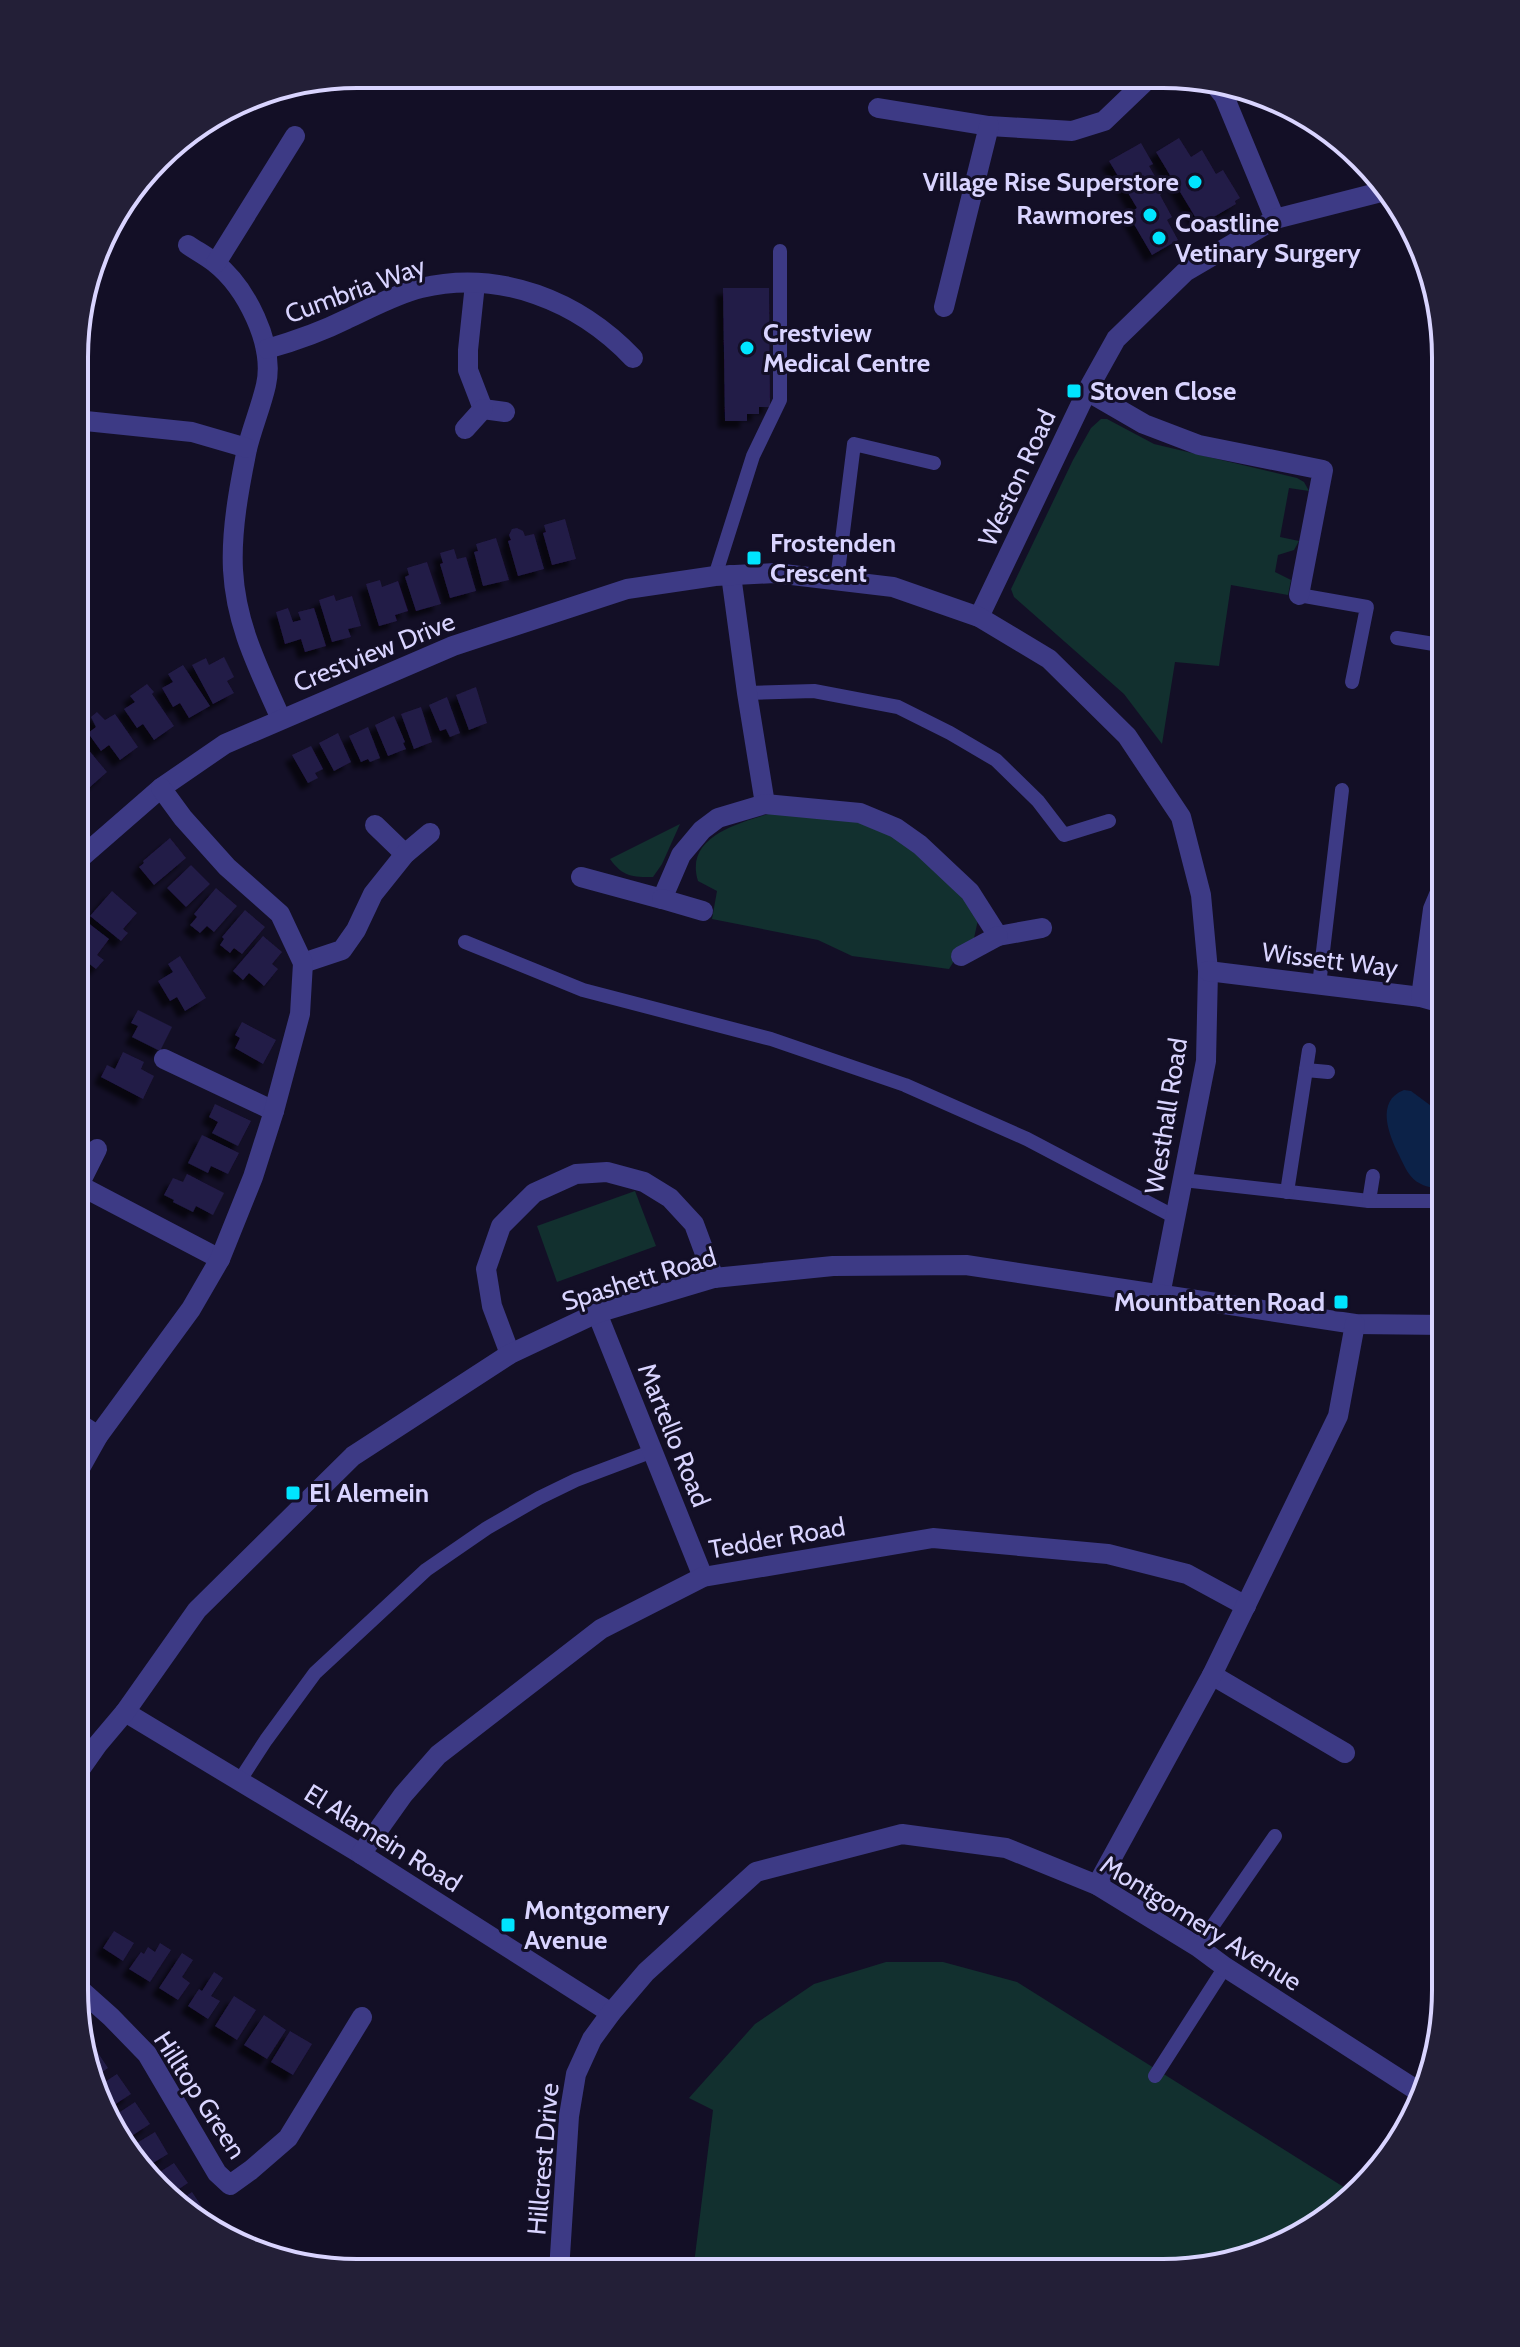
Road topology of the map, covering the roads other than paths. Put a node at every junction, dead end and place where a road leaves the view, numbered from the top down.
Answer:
1 (1138, 88) edge
2 (1223, 95) edge
3 (878, 108) dead end
4 (989, 126) junction
5 (295, 136) dead end
6 (1376, 193) edge
7 (1275, 219) junction
8 (188, 245) dead end
9 (780, 251) dead end
10 (216, 263) junction
11 (475, 284) junction
12 (944, 307) dead end
13 (267, 349) junction
14 (633, 358) dead end
15 (1087, 391) junction
16 (483, 409) junction
17 (505, 412) dead end
18 (88, 421) edge
19 (465, 429) dead end
20 (247, 448) junction
21 (934, 463) dead end
22 (723, 575) junction
23 (837, 580) junction
24 (1299, 595) joint
25 (979, 617) junction
26 (1397, 638) dead end
27 (1432, 644) edge
28 (1352, 682) dead end
29 (747, 693) junction
30 (281, 719) junction
31 (161, 788) junction
32 (1342, 790) dead end
33 (765, 804) junction
34 (1109, 821) dead end
35 (375, 825) dead end
36 (430, 833) dead end
37 (88, 852) edge
38 (405, 854) junction
39 (581, 877) dead end
40 (662, 899) junction
41 (703, 911) dead end
42 (1432, 919) edge
43 (1042, 928) dead end
44 (998, 936) junction
45 (465, 942) dead end
46 (961, 956) dead end
47 (303, 963) junction
48 (1208, 971) junction
49 (1319, 985) junction
50 (1421, 997) junction
51 (1432, 1000) edge
52 (1309, 1050) dead end
53 (164, 1059) dead end
54 (1306, 1070) junction
55 (1328, 1072) dead end
56 (274, 1111) junction
57 (97, 1149) dead end
58 (88, 1165) edge
59 (1373, 1176) dead end
60 (1183, 1180) junction
61 (88, 1190) edge
62 (1287, 1192) junction
63 (1369, 1201) junction
64 (1431, 1201) edge
65 (1175, 1217) junction
66 (220, 1259) junction
67 (714, 1278) junction
68 (1160, 1295) junction
69 (597, 1313) junction
70 (1355, 1324) junction
71 (1431, 1325) edge
72 (510, 1354) junction
73 (88, 1429) edge
74 (98, 1436) junction
75 (653, 1451) junction
76 (88, 1454) edge
77 (703, 1577) junction
78 (1246, 1606) junction
79 (1212, 1675) junction
80 (125, 1712) junction
81 (1345, 1753) dead end
82 (88, 1758) edge
83 (240, 1780) junction
84 (1275, 1836) dead end
85 (361, 1854) junction
86 (1097, 1885) junction
87 (1198, 1947) junction
88 (1225, 1967) junction
89 (88, 1997) edge
90 (611, 2013) junction
91 (362, 2017) dead end
92 (1155, 2076) dead end
93 (1413, 2088) edge
94 (560, 2259) edge

1 - 4 street
2 - 7 street
3 - 4 street
4 - 12 street
5 - 10 street
6 - 7 street, Weston Road
7 - 15 street, Weston Road
8 - 10 street
9 - 22 lane
10 - 13 street
11 - 13 street, Cumbria Way
11 - 14 street, Cumbria Way
11 - 16 street
13 - 20 street
15 - 24 street
15 - 25 street, Weston Road
16 - 17 street
16 - 19 street
18 - 20 street
20 - 30 street
21 - 23 lane
22 - 23 street, Westhall Road
22 - 29 street
22 - 30 street, Crestview Drive
23 - 25 street, Westhall Road
24 - 28 lane
25 - 48 street, Westhall Road
26 - 27 lane
29 - 33 street
29 - 34 lane
30 - 31 street, Crestview Drive
31 - 37 street, Crestview Drive
31 - 47 street
32 - 49 lane
33 - 40 street
33 - 44 street
35 - 38 street
36 - 38 street
38 - 47 street
39 - 40 street
40 - 41 street
42 - 50 street
43 - 44 street
44 - 46 street
45 - 65 lane
47 - 56 street
48 - 49 street, Wissett Way
48 - 60 street, Westhall Road
49 - 50 street, Wissett Way
50 - 51 street, Wissett Way
52 - 54 lane
53 - 56 street
54 - 55 lane
54 - 62 lane
56 - 66 street
57 - 58 street
59 - 63 lane
60 - 62 lane
60 - 65 street, Westhall Road
61 - 66 street
62 - 63 lane
63 - 64 lane
65 - 68 street, Westhall Road
66 - 74 street
67 - 68 street, Spashett Road
67 - 69 street, Spashett Road
67 - 72 street
68 - 70 street, Spashett Road
69 - 72 street, Spashett Road
69 - 75 street, Martello Road
70 - 71 street, Spashett Road
70 - 78 street
72 - 80 street, Spashett Road
73 - 74 street
74 - 76 street
75 - 77 street, Martello Road
75 - 83 lane
77 - 78 street, Tedder Road
77 - 85 street, Tedder Road
78 - 79 street
79 - 81 street
79 - 86 street
80 - 82 street, Spashett Road
80 - 83 street, El Alamein Road
83 - 85 street, El Alamein Road
84 - 87 lane
85 - 90 street, El Alamein Road
86 - 87 street, Montgomery Avenue
86 - 90 street, Montgomery Avenue
87 - 88 street, Montgomery Avenue
88 - 92 lane
88 - 93 street, Montgomery Avenue
89 - 91 street, Hilltop Green
90 - 94 street, Hillcrest Drive

